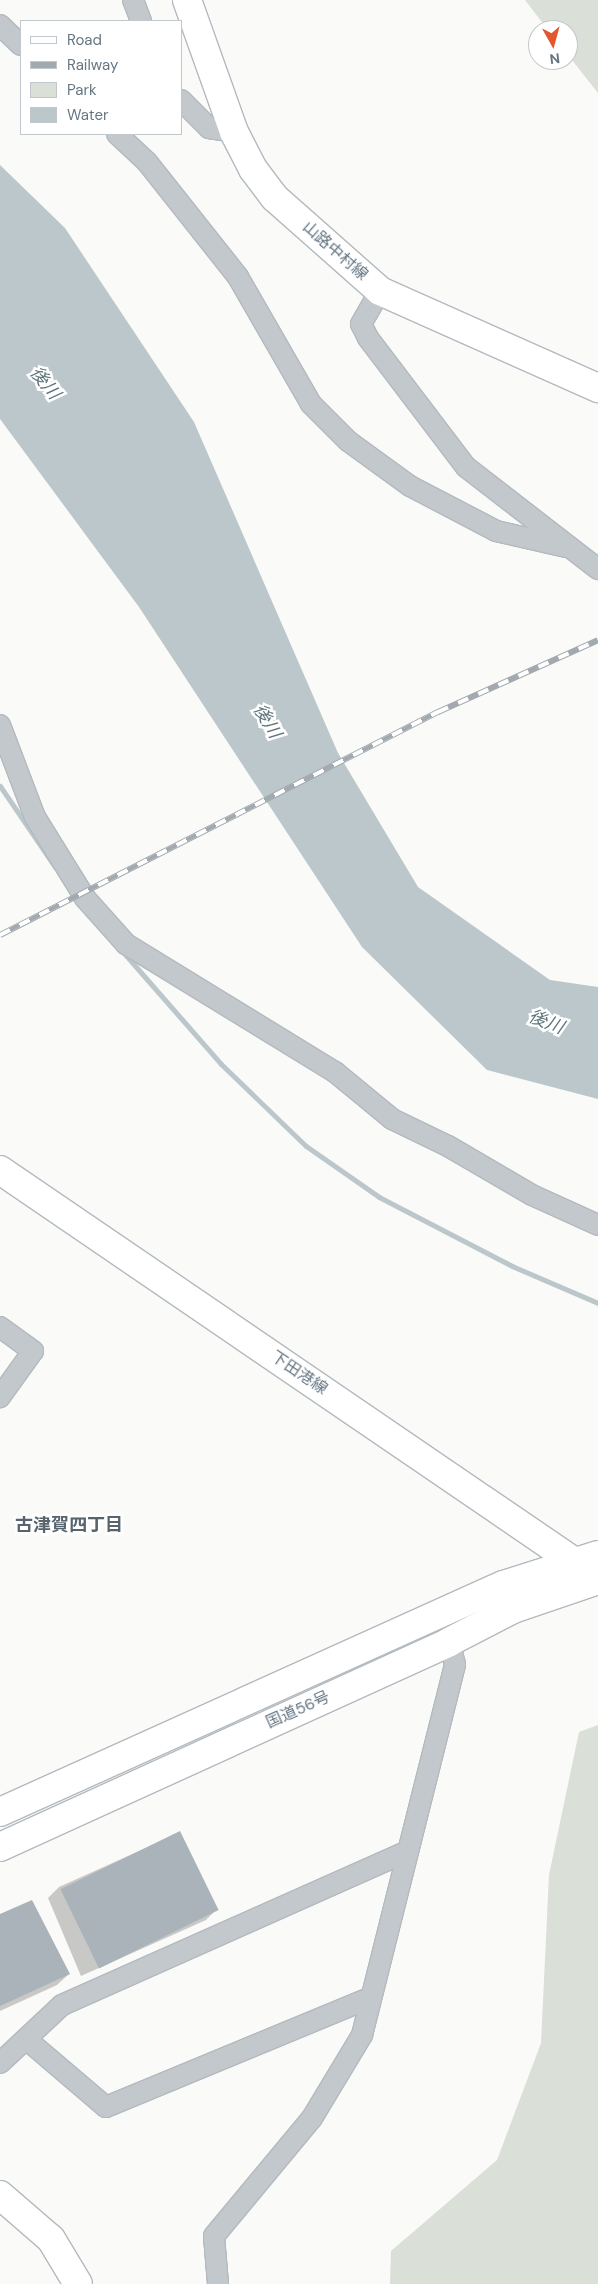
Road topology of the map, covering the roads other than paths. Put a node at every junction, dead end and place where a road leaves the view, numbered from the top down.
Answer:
1 (134, 0) edge
2 (187, 0) edge
3 (141, 20) edge
4 (0, 25) edge
5 (20, 44) edge
6 (182, 101) edge
7 (234, 132) junction
8 (118, 135) edge
9 (380, 290) junction
10 (598, 388) edge
11 (566, 547) junction
12 (598, 570) edge
13 (0, 725) edge
14 (0, 1170) edge
15 (598, 1225) edge
16 (0, 1328) edge
17 (0, 1396) edge
18 (598, 1555) edge
19 (572, 1561) junction
20 (598, 1579) edge
21 (448, 1642) junction
22 (0, 1812) edge
23 (0, 1848) edge
24 (408, 1851) junction
25 (371, 1997) junction
26 (26, 2039) junction
27 (0, 2063) edge
28 (0, 2195) edge
29 (78, 2284) edge
30 (218, 2284) edge

1 - 3 street
2 - 7 main road, 山路中村線
4 - 5 street
6 - 7 street
7 - 9 main road, 山路中村線
8 - 11 street
9 - 10 main road, 山路中村線
9 - 11 street
11 - 12 street
13 - 15 street
14 - 19 main road, 下田港線
16 - 17 street
18 - 19 main road, 国道56号
19 - 20 main road, 下田港線
19 - 22 main road, 国道56号
20 - 21 main road, 国道56号
21 - 23 main road, 国道56号
21 - 24 street
24 - 25 street
24 - 26 street
25 - 26 street
25 - 30 street
26 - 27 street
28 - 29 main road

